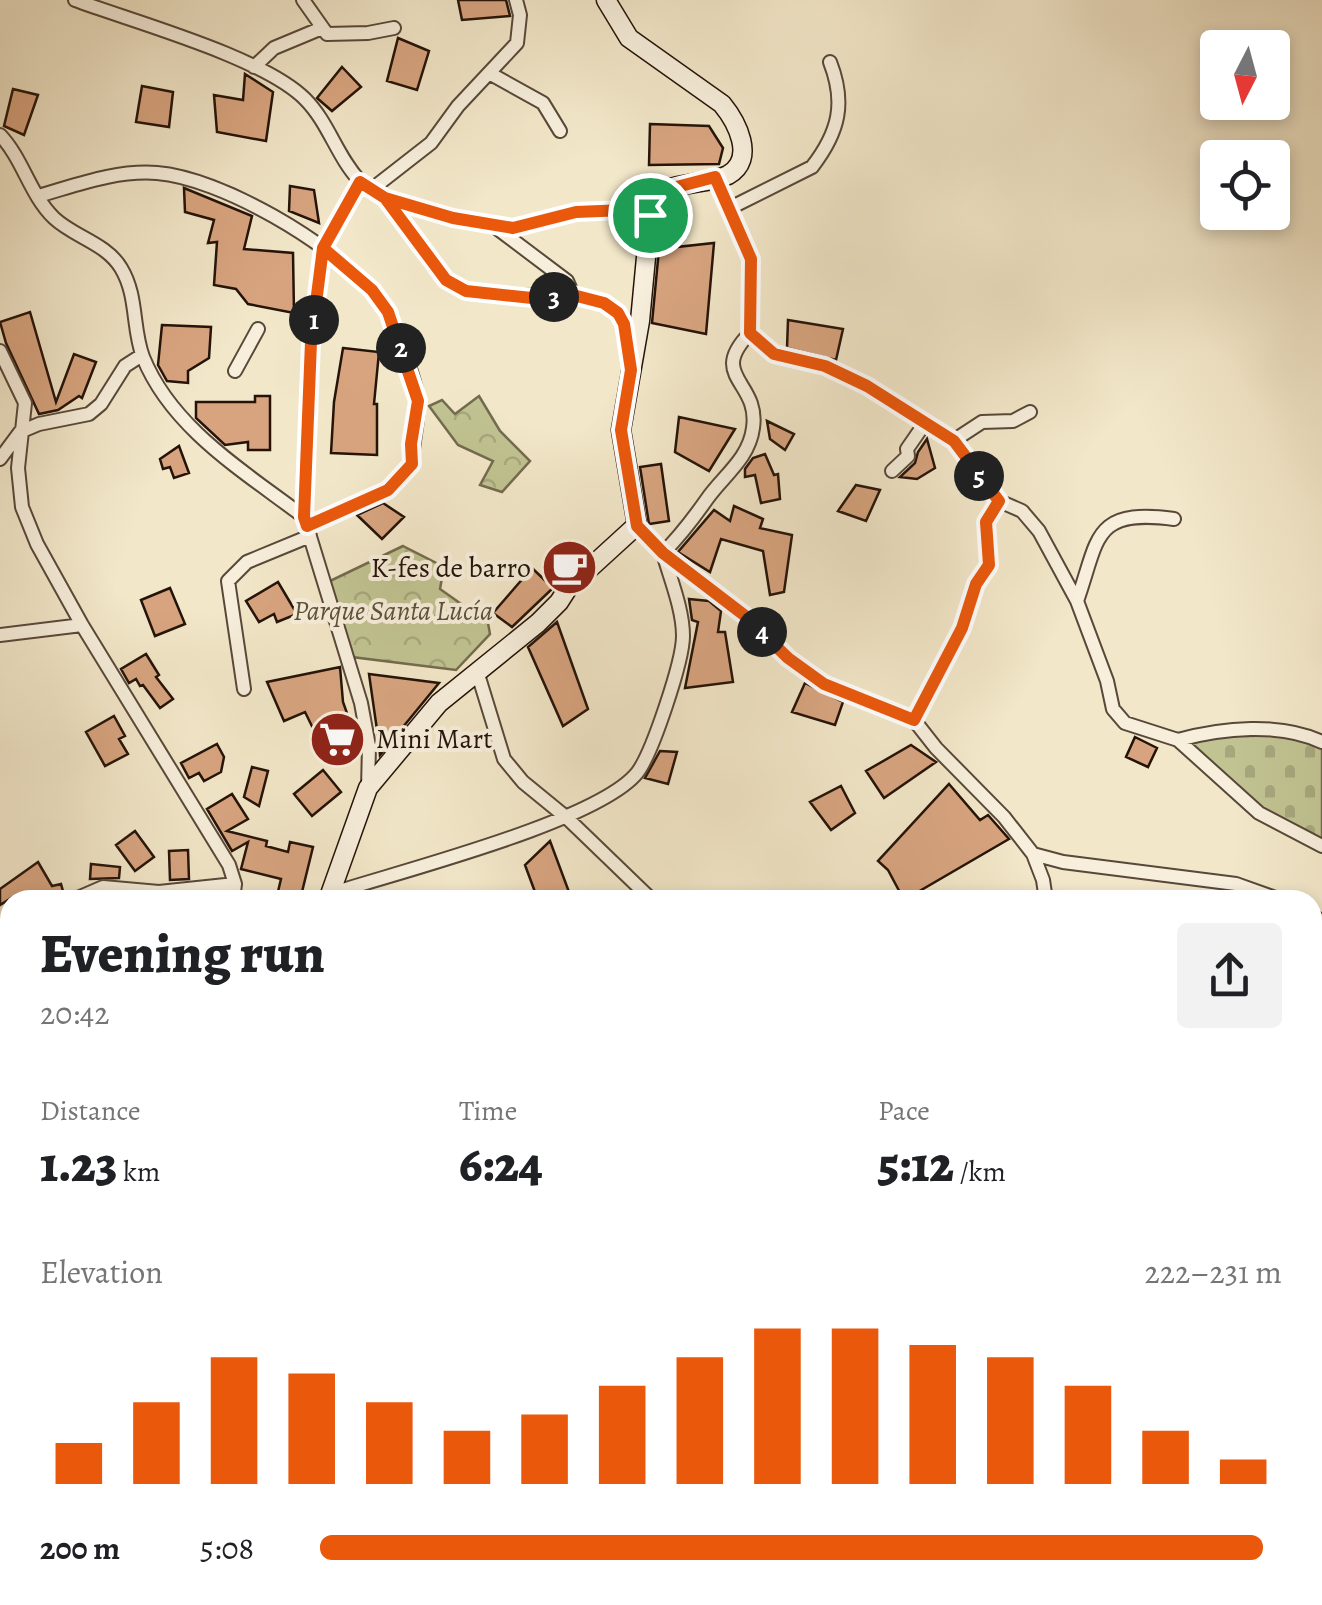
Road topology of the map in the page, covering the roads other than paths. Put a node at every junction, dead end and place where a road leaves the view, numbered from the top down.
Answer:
1 (75, 0) edge
2 (303, 0) edge
3 (516, 0) edge
4 (606, 0) edge
5 (322, 28) junction
6 (394, 28) dead end
7 (830, 62) dead end
8 (254, 67) junction
9 (489, 73) junction
10 (560, 131) dead end
11 (0, 135) edge
12 (715, 177) junction
13 (366, 185) junction
14 (38, 196) junction
15 (385, 198) junction
16 (730, 208) junction
17 (650, 215) junction
18 (491, 225) junction
19 (323, 248) junction
20 (573, 295) junction
21 (258, 330) dead end
22 (750, 333) junction
23 (0, 351) edge
24 (142, 355) junction
25 (631, 370) junction
26 (235, 371) dead end
27 (1030, 412) dead end
28 (924, 422) junction
29 (20, 432) junction
30 (954, 441) junction
31 (0, 459) edge
32 (892, 471) dead end
33 (999, 501) junction
34 (1174, 518) dead end
35 (637, 526) junction
36 (307, 527) junction
37 (663, 553) junction
38 (1076, 602) junction
39 (82, 625) junction
40 (0, 635) edge
41 (478, 671) junction
42 (244, 689) dead end
43 (914, 720) junction
44 (1178, 740) junction
45 (1322, 742) edge
46 (368, 788) junction
47 (567, 818) junction
48 (1322, 846) edge
49 (1033, 854) junction
50 (235, 884) junction
51 (96, 890) edge
52 (136, 890) edge
53 (177, 890) edge
54 (234, 890) edge
55 (332, 890) edge
56 (350, 890) edge
57 (642, 890) edge
58 (1045, 890) edge
59 (1252, 890) edge

1 - 8 street
2 - 5 street
3 - 9 street
4 - 12 street
5 - 6 street
5 - 8 street
7 - 16 street
8 - 13 street
9 - 10 street
9 - 13 street
11 - 14 street
12 - 16 street
12 - 17 street
13 - 15 street
13 - 19 street
14 - 19 street
14 - 24 street
15 - 18 street
15 - 20 street
16 - 22 street
17 - 18 street
17 - 25 street
18 - 20 street
19 - 36 street
19 - 36 street
20 - 25 street
21 - 26 street
22 - 28 street
22 - 37 street
23 - 29 street
24 - 29 street
24 - 36 street
25 - 35 street
27 - 30 street
28 - 30 street
28 - 32 street
29 - 31 street
29 - 39 street
30 - 33 street
33 - 38 street
33 - 43 street
34 - 38 street
35 - 37 street
35 - 41 street
36 - 42 street
36 - 46 street
37 - 43 street
37 - 47 street
38 - 44 street
39 - 40 street
39 - 50 street
41 - 46 street
41 - 47 street
43 - 49 street
44 - 45 street
44 - 48 street
46 - 55 street
47 - 56 street
47 - 57 street
49 - 58 street
49 - 59 street
50 - 53 street
50 - 54 street
51 - 52 street

